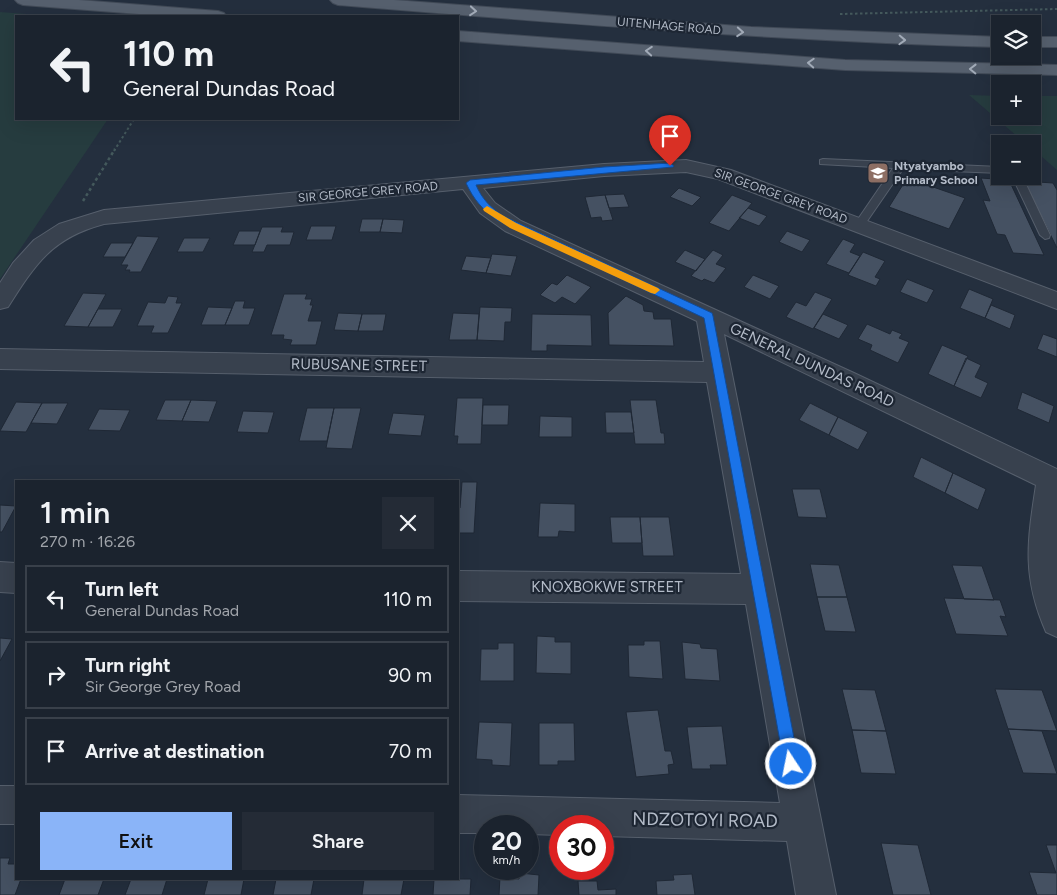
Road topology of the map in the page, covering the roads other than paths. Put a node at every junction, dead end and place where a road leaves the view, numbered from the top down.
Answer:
1 (23, 0) edge
2 (338, 0) edge
3 (206, 15) edge
4 (459, 36) edge
5 (991, 42) edge
6 (1041, 42) edge
7 (1057, 42) edge
8 (1057, 70) edge
9 (823, 162) dead end
10 (900, 165) junction
11 (991, 170) edge
12 (470, 183) junction
13 (1021, 185) edge
14 (859, 225) junction
15 (1045, 235) dead end
16 (0, 301) edge
17 (1057, 301) edge
18 (708, 316) junction
19 (0, 359) edge
20 (718, 372) junction
21 (1054, 481) edge
22 (0, 578) edge
23 (15, 578) edge
24 (459, 586) edge
25 (757, 589) junction
26 (1057, 621) edge
27 (0, 805) edge
28 (15, 805) edge
29 (459, 814) edge
30 (802, 822) junction
31 (816, 895) edge

1 - 3 main road
2 -> 5 main road, UITENHAGE ROAD
8 -> 4 main road, UITENHAGE ROAD
6 - 7 main road
9 - 10 lane
10 - 11 lane
10 - 14 lane
12 - 14 street, SIR GEORGE GREY ROAD
12 - 16 street, SIR GEORGE GREY ROAD
12 - 18 street, GENERAL DUNDAS ROAD
13 - 15 lane
14 - 17 street, SIR GEORGE GREY ROAD
18 - 20 street
18 - 21 street, GENERAL DUNDAS ROAD
19 - 20 street, RUBUSANE STREET
20 - 25 street
21 - 26 street
22 - 23 street
24 - 25 street, KNOXBOKWE STREET
25 - 30 street
27 - 28 street
29 - 30 street, NDZOTOYI ROAD
30 - 31 street

